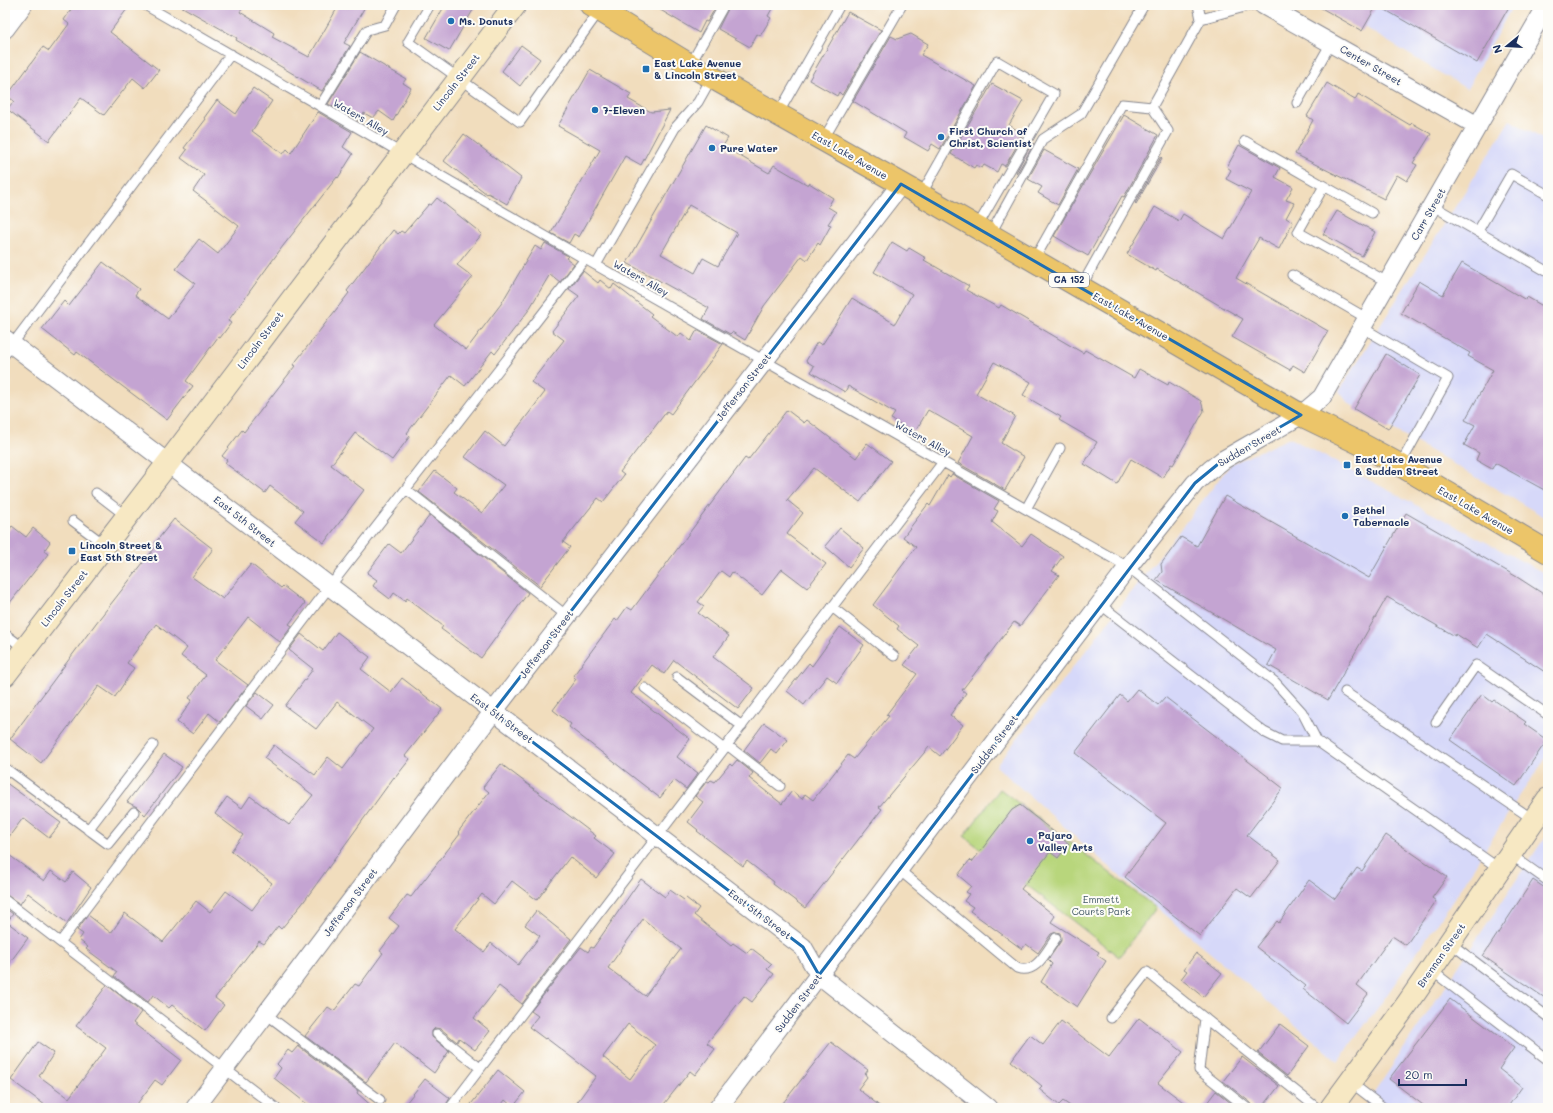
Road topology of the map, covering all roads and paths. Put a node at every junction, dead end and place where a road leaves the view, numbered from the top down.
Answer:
1 (23, 5) edge
2 (145, 5) edge
3 (396, 5) edge
4 (430, 5) edge
5 (515, 5) edge
6 (724, 5) edge
7 (840, 5) edge
8 (902, 5) edge
9 (1144, 5) edge
10 (1198, 5) edge
11 (1252, 5) edge
12 (1263, 5) edge
13 (1547, 5) edge
14 (596, 7) edge
15 (1201, 19) junction
16 (5, 28) edge
17 (1331, 43) junction
18 (231, 54) junction
19 (690, 65) junction
20 (712, 77) junction
21 (460, 78) junction
22 (1297, 103) dead end
23 (320, 106) junction
24 (1152, 107) junction
25 (778, 114) junction
26 (1478, 126) junction
27 (823, 140) junction
28 (1245, 141) dead end
29 (401, 153) junction
30 (901, 184) junction
31 (1324, 186) junction
32 (920, 195) junction
33 (1548, 195) edge
34 (1433, 206) junction
35 (1372, 213) dead end
36 (984, 231) junction
37 (1478, 231) junction
38 (585, 259) junction
39 (1034, 260) junction
40 (596, 265) junction
41 (1548, 272) edge
42 (1292, 274) dead end
43 (1389, 283) junction
44 (1081, 287) junction
45 (1366, 324) junction
46 (8, 346) edge
47 (764, 361) junction
48 (1301, 415) junction
49 (1060, 448) dead end
50 (943, 462) junction
51 (168, 463) junction
52 (1400, 465) junction
53 (406, 490) junction
54 (96, 493) dead end
55 (1026, 509) junction
56 (126, 516) junction
57 (73, 521) dead end
58 (105, 545) junction
59 (1548, 552) edge
60 (1128, 567) junction
61 (330, 587) junction
62 (1101, 605) junction
63 (832, 607) junction
64 (567, 616) junction
65 (5, 634) edge
66 (25, 649) junction
67 (894, 656) dead end
68 (5, 675) edge
69 (677, 677) dead end
70 (645, 688) dead end
71 (1345, 692) dead end
72 (493, 712) junction
73 (1548, 715) edge
74 (1436, 722) dead end
75 (742, 726) junction
76 (1317, 742) junction
77 (153, 745) dead end
78 (725, 747) junction
79 (5, 768) edge
80 (780, 786) dead end
81 (134, 812) dead end
82 (1542, 812) edge
83 (88, 830) junction
84 (658, 836) junction
85 (1505, 862) junction
86 (898, 869) junction
87 (1548, 881) edge
88 (5, 900) edge
89 (1056, 938) dead end
90 (61, 941) junction
91 (1450, 943) junction
92 (1431, 970) junction
93 (819, 974) junction
94 (266, 1014) junction
95 (1548, 1017) edge
96 (1111, 1018) dead end
97 (1205, 1018) junction
98 (437, 1034) dead end
99 (1548, 1060) edge
100 (480, 1068) junction
101 (225, 1069) junction
102 (1350, 1082) junction
103 (380, 1100) dead end
104 (195, 1108) edge
105 (276, 1108) edge
106 (450, 1108) edge
107 (718, 1108) edge
108 (988, 1108) edge
109 (1247, 1108) edge
110 (1317, 1108) edge
111 (1331, 1108) edge
112 (1384, 1108) edge

1 - 16 street
2 - 18 lane, Waters Alley
3 - 23 lane
4 - 21 lane
5 - 21 street, Lincoln Street
6 - 19 lane
7 - 25 lane
8 - 27 lane
9 - 36 lane
10 - 15 lane
11 - 15 lane
12 - 17 street, Center Street
13 - 26 street, Carr Street
14 - 19 main road, East Lake Avenue / CA 152
14 - 21 lane
15 - 24 lane
17 - 22 lane
17 - 26 street, Center Street
18 - 23 lane, Waters Alley
18 - 46 lane
19 - 20 main road, East Lake Avenue / CA 152
20 - 25 main road, East Lake Avenue / CA 152
20 - 40 lane
21 - 29 street, Lincoln Street
23 - 29 lane, Waters Alley
24 - 39 lane
24 - 44 lane
25 - 27 main road, East Lake Avenue / CA 152
26 - 34 street, Carr Street
27 - 30 main road, East Lake Avenue / CA 152
28 - 31 lane
29 - 38 lane, Waters Alley
29 - 51 street, Lincoln Street
30 - 32 main road, East Lake Avenue / CA 152
30 - 47 street, Jefferson Street
31 - 35 lane
31 - 43 lane
32 - 36 main road, East Lake Avenue / CA 152
32 - 36 lane
33 - 37 lane
34 - 37 lane
34 - 43 street, Carr Street
36 - 39 main road, East Lake Avenue / CA 152
37 - 41 lane
38 - 40 lane, Waters Alley
38 - 53 lane
39 - 44 main road, East Lake Avenue / CA 152
40 - 47 lane, Waters Alley
42 - 45 lane
43 - 45 street, Carr Street
44 - 48 main road, East Lake Avenue / CA 152
45 - 48 street, Carr Street
45 - 52 lane
46 - 51 street, East 5th Street
47 - 50 lane, Waters Alley
47 - 64 street, Jefferson Street
48 - 52 main road, East Lake Avenue / CA 152
48 - 60 street, Sudden Street
49 - 55 lane
50 - 55 lane, Waters Alley
50 - 63 lane
51 - 56 street, Lincoln Street
51 - 61 street, East 5th Street
52 - 59 main road, East Lake Avenue / CA 152
53 - 61 lane
53 - 64 lane
54 - 56 lane
55 - 60 lane, Waters Alley
56 - 58 street, Lincoln Street
57 - 58 lane
58 - 66 street, Lincoln Street
60 - 62 street, Sudden Street
60 - 76 lane, Waters Alley
61 - 72 street, East 5th Street
61 - 90 lane
62 - 76 lane
62 - 86 street, Sudden Street
63 - 67 lane
63 - 75 lane
64 - 72 street, Jefferson Street
65 - 66 lane
66 - 68 street, Lincoln Street
69 - 75 lane
70 - 78 lane
71 - 82 lane
72 - 84 street, East 5th Street
72 - 94 street, Jefferson Street
73 - 74 lane
75 - 78 lane
76 - 85 lane
77 - 83 lane
78 - 80 lane
78 - 84 lane
79 - 83 lane
81 - 83 lane
82 - 85 street, Brennan Street
84 - 93 street, East 5th Street
84 - 100 lane
85 - 87 lane
85 - 91 street, Brennan Street
86 - 89 lane
86 - 93 street, Sudden Street
88 - 90 lane
90 - 101 lane
91 - 92 street, Brennan Street
91 - 95 lane
92 - 99 lane
92 - 102 street, Brennan Street
93 - 107 street, Sudden Street
93 - 108 street, East 5th Street
94 - 101 street, Jefferson Street
94 - 103 lane
96 - 97 lane
97 - 109 lane
97 - 110 lane
98 - 100 lane
100 - 106 lane
101 - 104 street, Jefferson Street
101 - 105 lane
102 - 111 street, Brennan Street
102 - 112 lane

